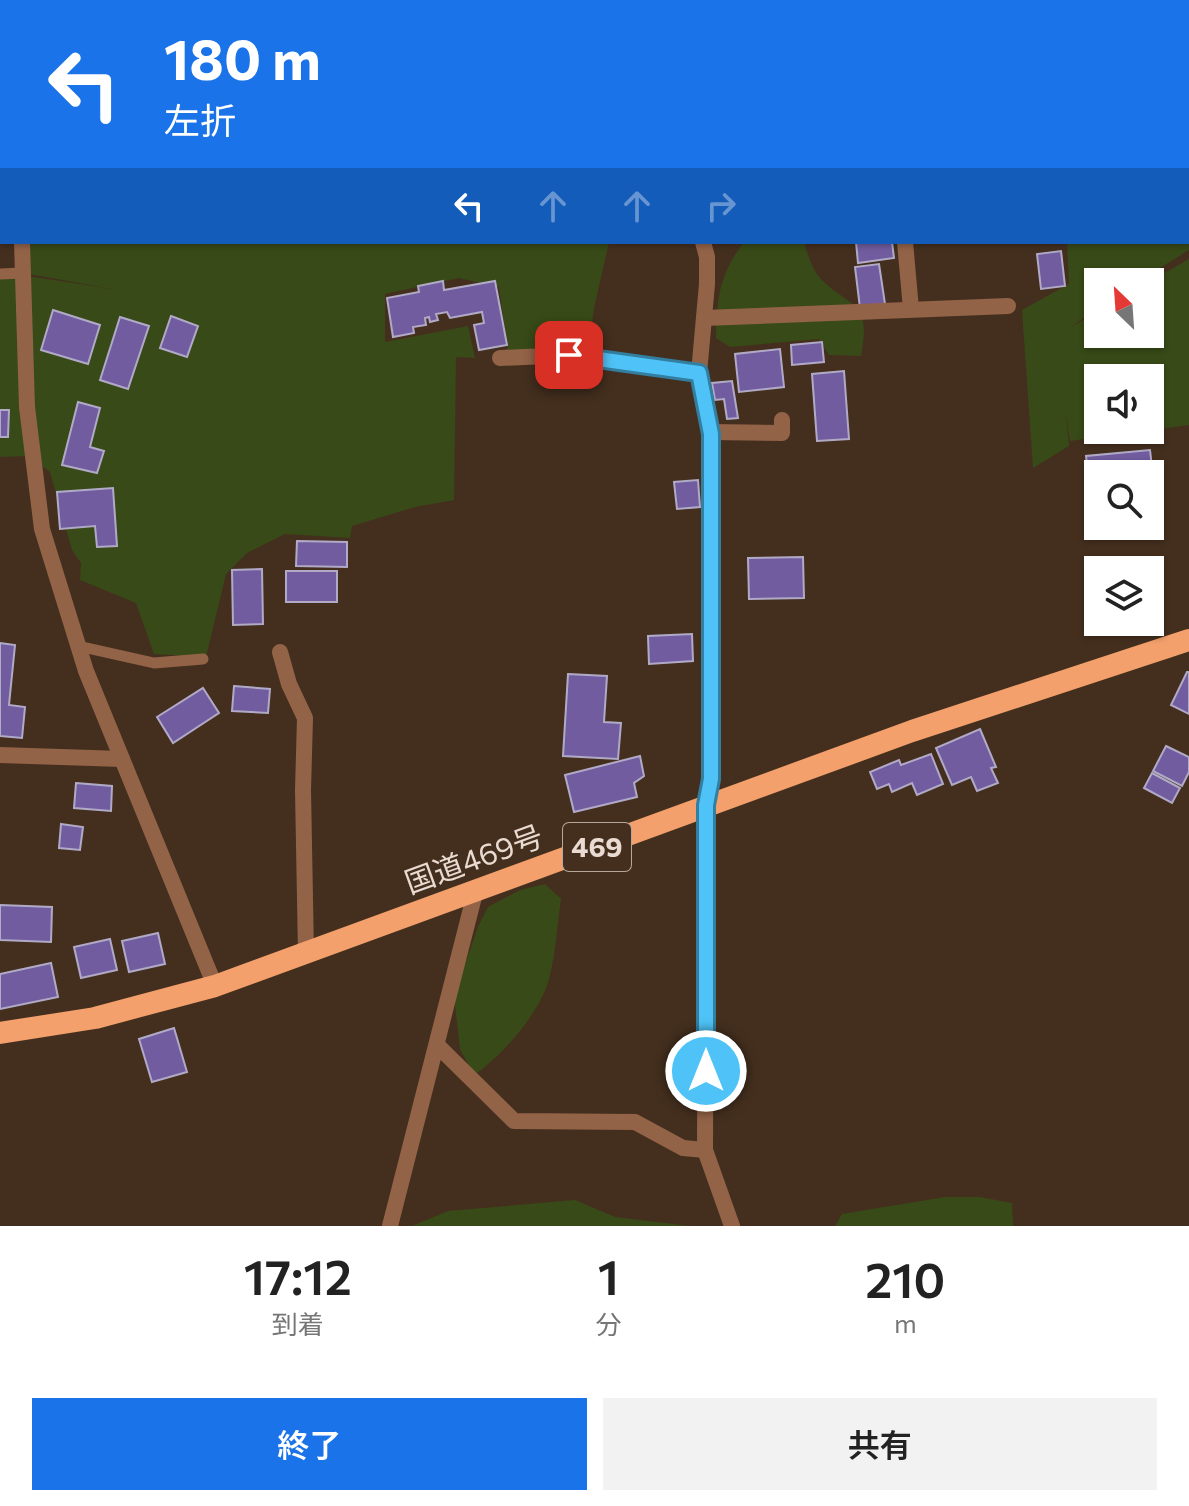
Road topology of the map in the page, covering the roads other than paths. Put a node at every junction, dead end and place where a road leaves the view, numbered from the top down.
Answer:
1 (22, 244) edge
2 (703, 244) edge
3 (905, 244) edge
4 (23, 273) junction
5 (0, 274) edge
6 (1008, 306) dead end
7 (911, 309) junction
8 (704, 318) junction
9 (500, 358) dead end
10 (699, 373) junction
11 (782, 420) dead end
12 (711, 432) junction
13 (1189, 640) edge
14 (78, 646) junction
15 (280, 652) dead end
16 (203, 659) dead end
17 (0, 755) edge
18 (122, 759) junction
19 (706, 805) junction
20 (475, 893) junction
21 (306, 954) junction
22 (215, 986) junction
23 (0, 1033) edge
24 (438, 1046) junction
25 (705, 1150) junction
26 (390, 1226) edge
27 (732, 1226) edge

1 - 4 street
2 - 8 street
3 - 7 street
4 - 5 lane
4 - 14 street
6 - 7 street
7 - 8 street
8 - 10 street
9 - 10 street
10 - 12 street
11 - 12 street
12 - 19 street
13 - 19 highway, 国道469号 / 469
14 - 16 lane
14 - 18 street
15 - 21 street
17 - 18 street
18 - 22 street
19 - 20 highway, 国道469号 / 469
19 - 25 street
20 - 21 highway, 国道469号 / 469
20 - 24 street
21 - 22 highway, 国道469号 / 469
22 - 23 highway, 国道469号 / 469
24 - 25 street
24 - 26 street
25 - 27 street

